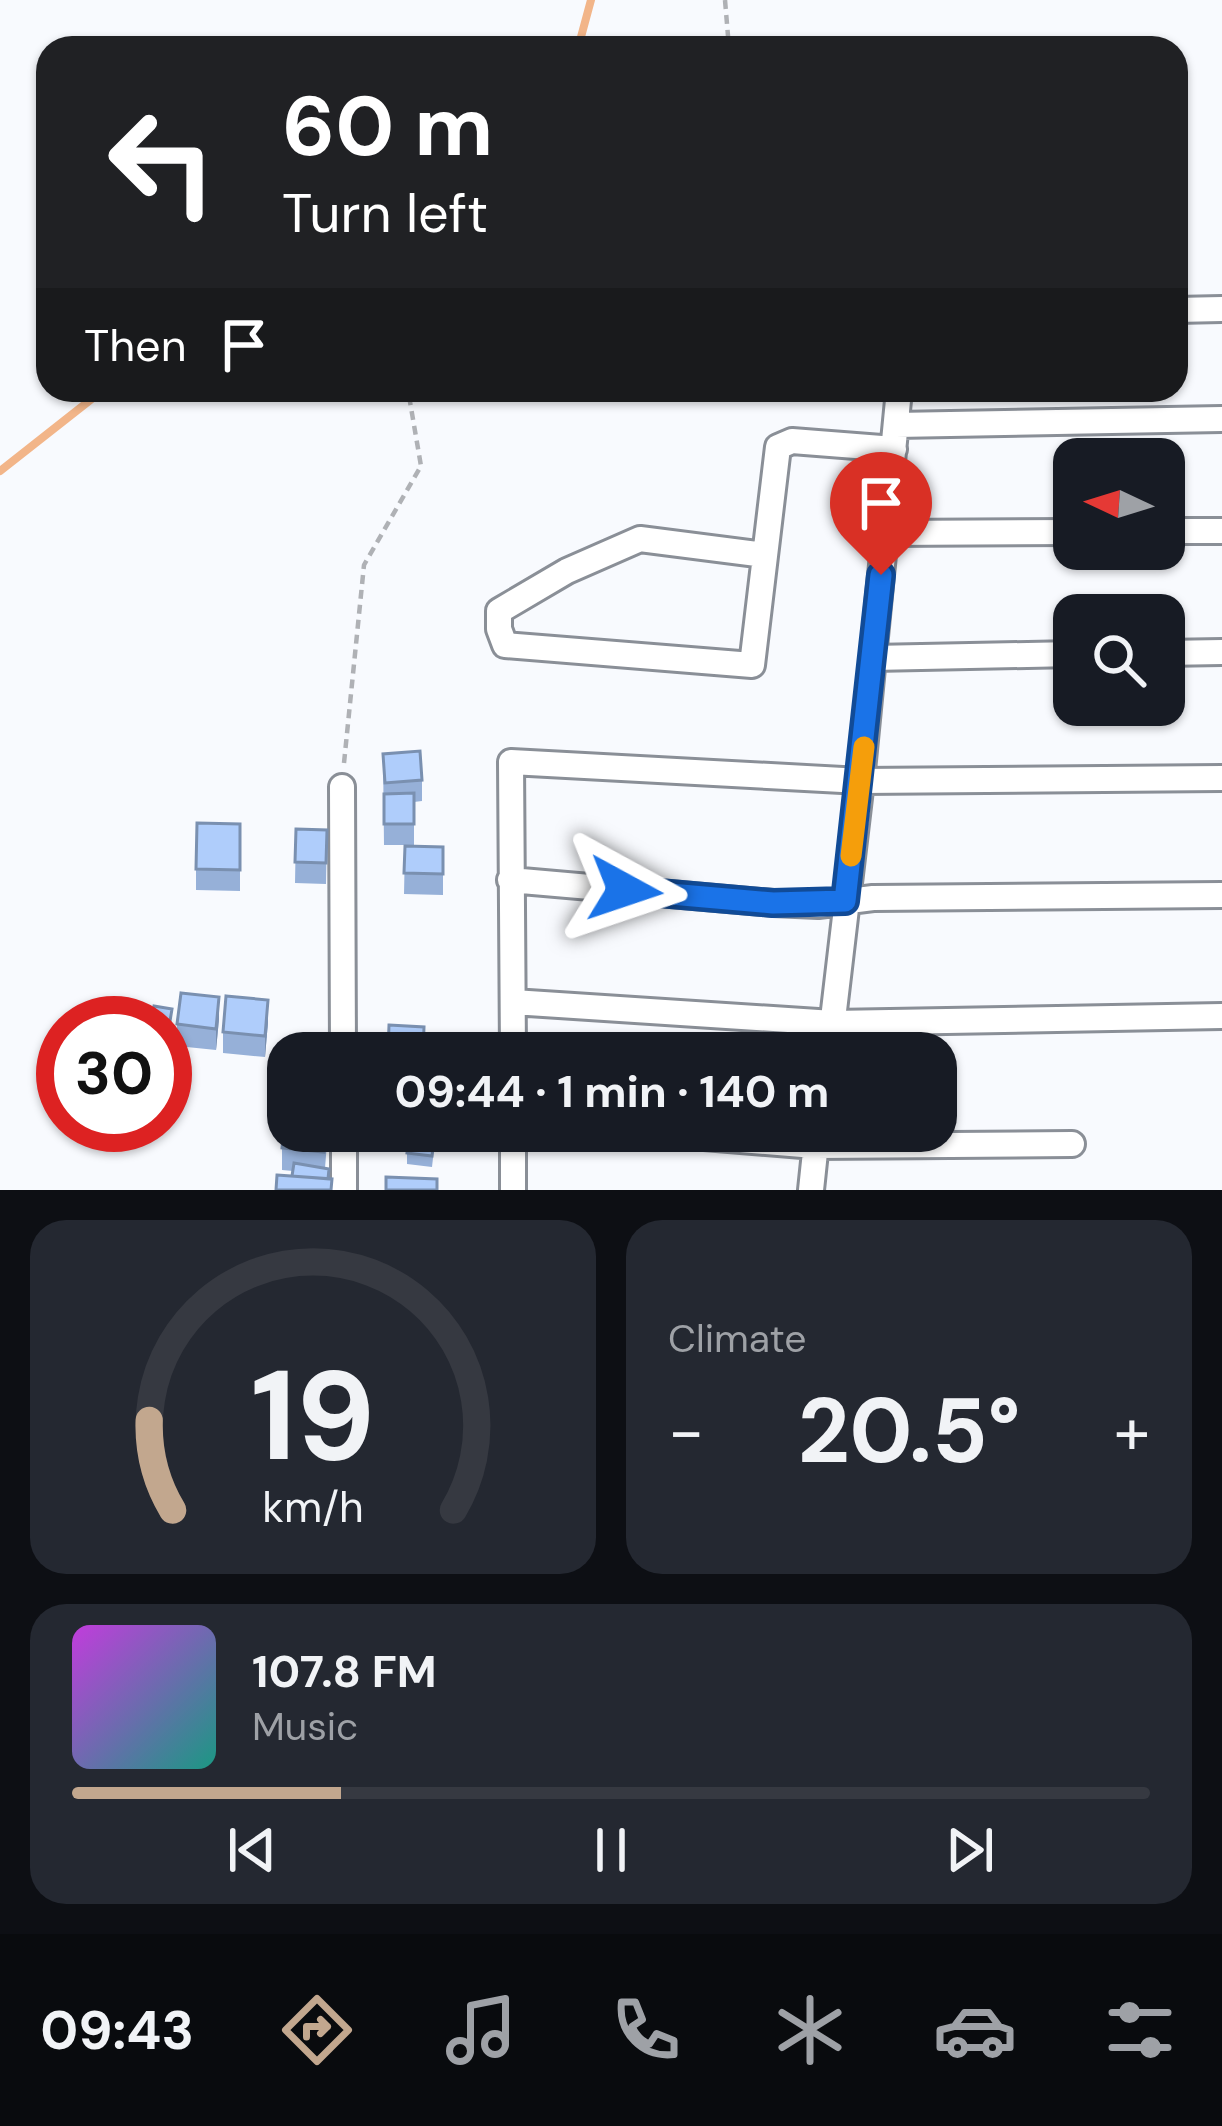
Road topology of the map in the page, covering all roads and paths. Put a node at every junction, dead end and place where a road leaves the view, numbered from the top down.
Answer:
1 (725, 0) edge
2 (728, 36) edge
3 (1222, 309) edge
4 (1188, 310) edge
5 (410, 402) edge
6 (898, 402) edge
7 (1222, 419) edge
8 (894, 437) junction
9 (1185, 531) edge
10 (1222, 531) edge
11 (1053, 532) edge
12 (885, 533) junction
13 (765, 555) junction
14 (1222, 652) edge
15 (1185, 653) edge
16 (1053, 655) edge
17 (873, 658) junction
18 (1222, 778) edge
19 (861, 782) junction
20 (342, 787) joint
21 (510, 880) junction
22 (1222, 895) edge
23 (845, 901) junction
24 (513, 1002) junction
25 (1222, 1016) edge
26 (833, 1023) junction
27 (343, 1032) edge
28 (513, 1032) edge
29 (832, 1032) edge
30 (957, 1142) edge
31 (1072, 1144) dead end
32 (344, 1152) edge
33 (513, 1152) edge
34 (815, 1152) edge
35 (344, 1190) edge
36 (513, 1190) edge
37 (811, 1190) edge

1 - 2 path
3 - 4 street
5 - 20 path
6 - 8 street
7 - 8 street
8 - 12 street
8 - 13 street
9 - 10 street
11 - 12 street
12 - 17 street
13 - 13 street
14 - 15 street
16 - 17 street
17 - 19 street
18 - 19 street
19 - 21 street
19 - 23 street
20 - 27 street
21 - 23 street
21 - 24 street
22 - 23 street
23 - 26 street
24 - 26 street
24 - 28 street
25 - 26 street
26 - 29 street
30 - 31 street
32 - 35 street
33 - 36 street
34 - 37 street

